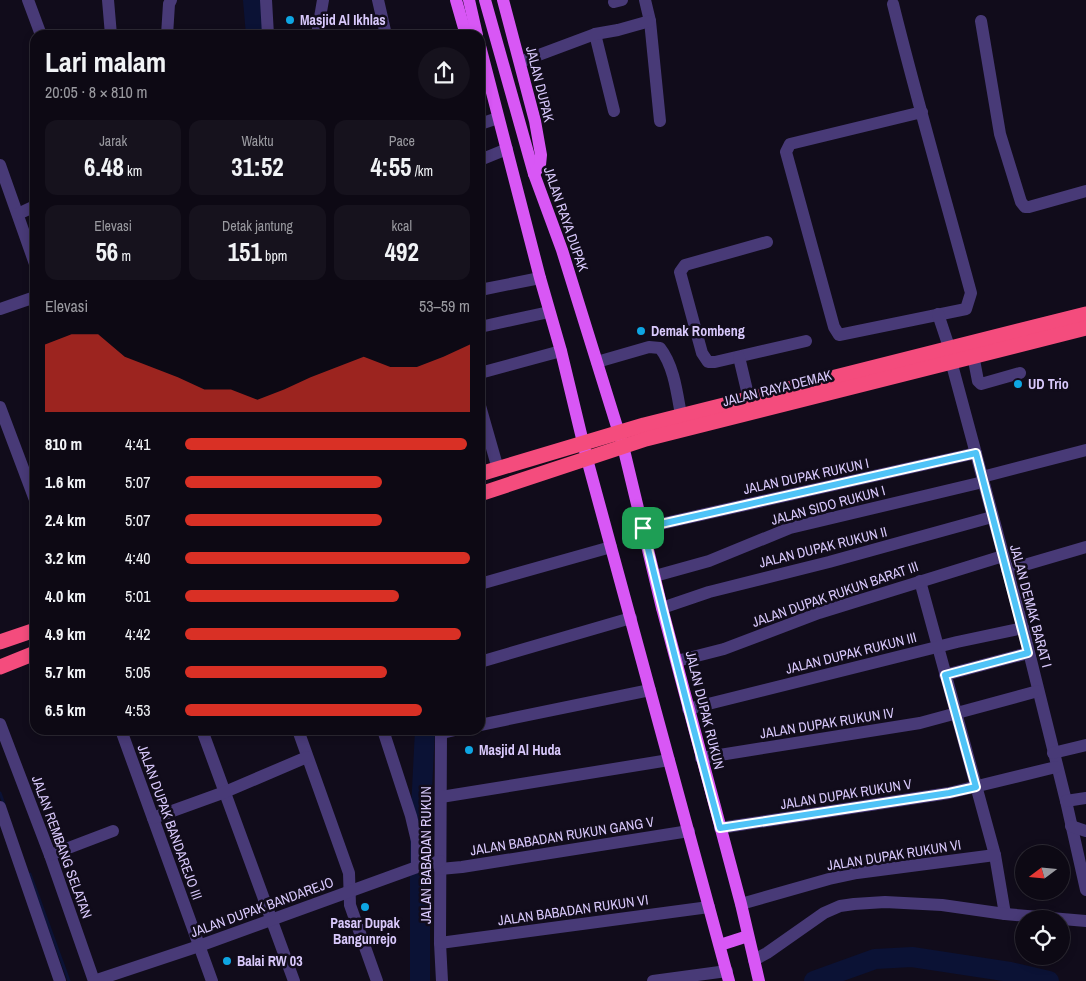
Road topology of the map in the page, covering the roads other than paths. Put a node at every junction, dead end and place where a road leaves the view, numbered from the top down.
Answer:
1 (28, 0) edge
2 (108, 0) edge
3 (171, 0) edge
4 (266, 0) edge
5 (323, 0) edge
6 (378, 0) edge
7 (456, 0) edge
8 (469, 0) edge
9 (485, 0) edge
10 (503, 0) edge
11 (645, 0) edge
12 (893, 4) dead end
13 (981, 21) dead end
14 (650, 22) junction
15 (39, 30) edge
16 (111, 30) edge
17 (167, 30) edge
18 (268, 30) edge
19 (318, 30) edge
20 (385, 30) edge
21 (466, 30) edge
22 (468, 30) edge
23 (595, 34) junction
24 (520, 62) junction
25 (485, 65) edge
26 (485, 88) edge
27 (492, 92) junction
28 (614, 111) dead end
29 (922, 112) junction
30 (498, 118) junction
31 (660, 121) dead end
32 (485, 122) edge
33 (507, 150) junction
34 (485, 158) edge
35 (0, 165) edge
36 (534, 174) junction
37 (1086, 191) edge
38 (30, 208) edge
39 (18, 214) junction
40 (767, 242) dead end
41 (30, 249) edge
42 (540, 278) junction
43 (485, 289) edge
44 (30, 299) edge
45 (0, 309) edge
46 (549, 312) junction
47 (938, 314) junction
48 (1086, 314) edge
49 (485, 325) edge
50 (1086, 328) edge
51 (1025, 336) junction
52 (806, 341) dead end
53 (561, 351) junction
54 (950, 354) junction
55 (973, 355) junction
56 (739, 357) junction
57 (598, 362) junction
58 (485, 372) edge
59 (1020, 373) dead end
60 (749, 399) junction
61 (0, 407) edge
62 (681, 415) junction
63 (485, 424) edge
64 (620, 439) junction
65 (582, 443) junction
66 (1086, 450) edge
67 (976, 453) junction
68 (587, 459) junction
69 (498, 469) junction
70 (485, 473) edge
71 (982, 479) junction
72 (30, 487) edge
73 (485, 492) edge
74 (992, 517) junction
75 (643, 528) junction
76 (612, 547) junction
77 (1086, 547) edge
78 (1003, 556) junction
79 (1007, 570) junction
80 (655, 576) junction
81 (920, 581) junction
82 (485, 583) edge
83 (662, 608) junction
84 (631, 618) junction
85 (1023, 628) junction
86 (30, 632) edge
87 (0, 642) edge
88 (938, 648) junction
89 (1028, 653) junction
90 (30, 655) edge
91 (485, 661) edge
92 (677, 661) junction
93 (0, 667) edge
94 (945, 675) junction
95 (650, 690) junction
96 (1038, 691) junction
97 (688, 709) junction
98 (956, 713) junction
99 (0, 724) edge
100 (485, 724) edge
101 (123, 735) edge
102 (204, 735) edge
103 (300, 735) edge
104 (385, 735) edge
105 (442, 735) edge
106 (1086, 745) edge
107 (1053, 753) junction
108 (307, 757) junction
109 (701, 758) junction
110 (669, 760) junction
111 (1056, 767) junction
112 (976, 787) junction
113 (225, 792) junction
114 (441, 797) junction
115 (1086, 798) edge
116 (1066, 801) junction
117 (0, 807) edge
118 (153, 818) junction
119 (1070, 826) junction
120 (720, 828) junction
121 (113, 831) dead end
122 (689, 831) junction
123 (1086, 831) edge
124 (50, 855) junction
125 (995, 855) junction
126 (439, 864) junction
127 (418, 867) junction
128 (1084, 873) edge
129 (1086, 890) edge
130 (350, 891) junction
131 (740, 904) junction
132 (709, 907) junction
133 (1005, 914) junction
134 (273, 920) junction
135 (1086, 920) edge
136 (748, 936) junction
137 (440, 943) junction
138 (720, 945) junction
139 (199, 946) junction
140 (754, 960) junction
141 (728, 976) edge
142 (758, 979) edge
143 (60, 981) edge
144 (94, 981) edge
145 (212, 981) edge
146 (294, 981) edge
147 (377, 981) edge
148 (442, 981) edge
149 (653, 981) edge

1 - 15 street
2 - 16 street
3 - 17 street
4 - 18 street
5 - 19 street
6 - 20 street
7 - 21 main road
8 - 22 main road
9 - 36 main road, JALAN RAYA DUPAK
10 - 24 main road, JALAN DUPAK
11 - 14 street
12 - 29 street
13 - 37 street
14 - 23 street
14 - 31 street
23 - 24 street
23 - 28 street
24 - 36 main road, JALAN DUPAK
25 - 27 main road
26 - 27 main road
27 - 30 main road
29 - 47 street
29 - 47 street
30 - 32 street
30 - 33 main road
33 - 34 street
33 - 42 main road
35 - 39 street
36 - 57 main road, JALAN RAYA DUPAK
38 - 39 street
39 - 41 street
40 - 56 street
42 - 43 street
42 - 46 main road
44 - 45 street
46 - 49 street
46 - 53 main road
47 - 54 street, JALAN DEMAK BARAT I
48 - 51 highway, JALAN RAYA DEMAK
50 - 51 highway, JALAN RAYA DEMAK
51 - 54 highway, JALAN RAYA DEMAK
51 - 55 highway, JALAN RAYA DEMAK
52 - 56 street
53 - 58 street
53 - 65 main road
54 - 55 highway, JALAN RAYA DEMAK
54 - 60 highway, JALAN RAYA DEMAK
54 - 64 highway, JALAN RAYA DEMAK
54 - 67 street, JALAN DEMAK BARAT I
55 - 59 street
56 - 60 street
57 - 62 street
57 - 64 main road, JALAN RAYA DUPAK
60 - 62 highway, JALAN RAYA DEMAK
61 - 72 street
62 - 64 highway, JALAN RAYA DEMAK
63 - 69 street
64 - 65 highway, JALAN RAYA DEMAK
64 - 68 highway, JALAN RAYA DEMAK
64 - 75 main road, JALAN DUPAK RUKUN
65 - 68 main road
65 - 69 highway, JALAN RAYA DEMAK
66 - 71 street, JALAN SIDO RUKUN I
67 - 71 street, JALAN DEMAK BARAT I
67 - 75 street, JALAN DUPAK RUKUN I
68 - 73 highway, JALAN RAYA DEMAK
68 - 76 main road
69 - 70 highway, JALAN RAYA DEMAK
71 - 74 street, JALAN DEMAK BARAT I
71 - 80 street, JALAN SIDO RUKUN I
74 - 78 street, JALAN DEMAK BARAT I
74 - 83 street, JALAN DUPAK RUKUN II
75 - 80 main road, JALAN DUPAK RUKUN
76 - 82 street
76 - 84 main road
77 - 79 street
78 - 79 street, JALAN DEMAK BARAT I
78 - 81 street, JALAN DUPAK RUKUN BARAT III
79 - 85 street, JALAN DEMAK BARAT I
80 - 83 main road, JALAN DUPAK RUKUN
81 - 88 street
81 - 92 street, JALAN DUPAK RUKUN BARAT III
83 - 92 main road, JALAN DUPAK RUKUN
84 - 91 street
84 - 95 main road
85 - 88 street, JALAN DUPAK RUKUN III
85 - 89 street, JALAN DEMAK BARAT I
86 - 87 highway
88 - 94 street
88 - 97 street, JALAN DUPAK RUKUN III
89 - 94 street
89 - 96 street, JALAN DEMAK BARAT I
90 - 93 highway
92 - 97 main road, JALAN DUPAK RUKUN
94 - 98 street
95 - 100 street
95 - 110 main road
96 - 98 street, JALAN DUPAK RUKUN IV
96 - 107 street, JALAN DEMAK BARAT I
97 - 109 main road, JALAN DUPAK RUKUN
98 - 109 street, JALAN DUPAK RUKUN IV
98 - 112 street
99 - 124 street, JALAN REMBANG SELATAN
101 - 118 street, JALAN DUPAK BANDAREJO III
102 - 113 street
103 - 108 street
104 - 127 street
105 - 114 street, JALAN BABADAN RUKUN
106 - 107 street
107 - 111 street, JALAN DEMAK BARAT I
108 - 113 street
108 - 130 street
109 - 120 main road, JALAN DUPAK RUKUN
110 - 114 street
110 - 122 main road
111 - 112 street, JALAN DUPAK RUKUN V
111 - 116 street, JALAN DEMAK BARAT I
112 - 120 street, JALAN DUPAK RUKUN V
112 - 125 street
113 - 118 street
113 - 134 street
114 - 126 street, JALAN BABADAN RUKUN
115 - 116 street
116 - 119 street, JALAN DEMAK BARAT I
117 - 143 street
118 - 139 street, JALAN DUPAK BANDAREJO III
119 - 123 street
119 - 128 street, JALAN DEMAK BARAT I
120 - 131 main road, JALAN DUPAK RUKUN
121 - 124 street
122 - 126 street, JALAN BABADAN RUKUN GANG V
122 - 132 main road
124 - 144 street, JALAN REMBANG SELATAN
125 - 131 street, JALAN DUPAK RUKUN VI
125 - 133 street
126 - 127 street, JALAN DUPAK BANDAREJO
126 - 137 street, JALAN BABADAN RUKUN
127 - 130 street, JALAN DUPAK BANDAREJO
128 - 129 street, JALAN DEMAK BARAT I
130 - 134 street, JALAN DUPAK BANDAREJO
130 - 147 street
131 - 136 main road, JALAN DUPAK RUKUN
132 - 137 street, JALAN BABADAN RUKUN VI
132 - 138 main road
133 - 135 street
133 - 140 street
134 - 139 street, JALAN DUPAK BANDAREJO
134 - 146 street
136 - 138 main road
136 - 140 main road, JALAN DUPAK RUKUN
137 - 148 street, JALAN BABADAN RUKUN
138 - 141 main road
139 - 144 street, JALAN DUPAK BANDAREJO
139 - 145 street, JALAN DUPAK BANDAREJO III
140 - 142 main road, JALAN DUPAK RUKUN
141 - 149 street

